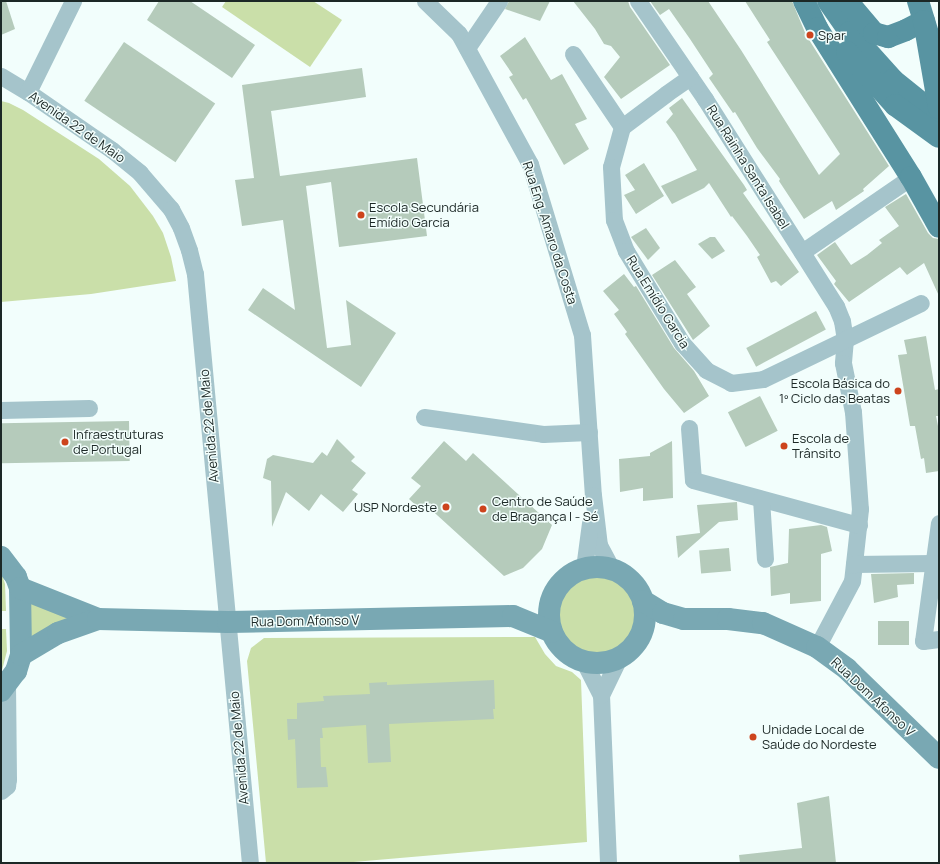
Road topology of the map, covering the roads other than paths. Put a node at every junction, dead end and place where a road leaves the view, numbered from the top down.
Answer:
1 (73, 1) edge
2 (425, 1) edge
3 (499, 1) edge
4 (638, 1) edge
5 (804, 1) edge
6 (810, 1) edge
7 (828, 1) edge
8 (847, 1) edge
9 (921, 11) edge
10 (844, 37) junction
11 (939, 38) edge
12 (466, 48) junction
13 (573, 54) dead end
14 (939, 72) edge
15 (1, 76) edge
16 (690, 77) junction
17 (28, 92) junction
18 (939, 108) edge
19 (939, 117) edge
20 (622, 127) junction
21 (939, 137) edge
22 (911, 177) junction
23 (939, 227) edge
24 (802, 252) junction
25 (921, 303) dead end
26 (845, 339) junction
27 (89, 408) dead end
28 (1, 410) edge
29 (424, 416) dead end
30 (689, 428) dead end
31 (589, 432) junction
32 (593, 495) junction
33 (761, 499) junction
34 (939, 523) edge
35 (859, 525) junction
36 (1, 557) edge
37 (765, 559) dead end
38 (854, 564) junction
39 (933, 564) junction
40 (584, 568) junction
41 (612, 569) junction
42 (20, 588) junction
43 (552, 597) junction
44 (643, 601) junction
45 (513, 616) junction
46 (684, 619) junction
47 (98, 620) junction
48 (228, 622) junction
49 (552, 632) junction
50 (638, 639) junction
51 (939, 639) edge
52 (816, 647) junction
53 (21, 655) junction
54 (619, 658) junction
55 (584, 662) junction
56 (4, 687) edge
57 (601, 695) junction
58 (939, 758) edge
59 (1, 791) edge
60 (250, 863) edge
61 (608, 863) edge

1 - 17 street
2 - 12 street, Rua Eng. Amaro da Costa
3 - 12 street
4 - 16 street, Rua Rainha Santa Isabel
5 - 22 main road
6 - 10 main road
7 - 10 main road
8 - 9 main road
9 - 11 main road
9 - 14 main road
9 - 18 main road
10 - 19 main road
10 - 21 main road
12 - 31 street, Rua Eng. Amaro da Costa
13 - 20 street
15 - 17 street, Avenida 22 de Maio
16 - 20 street
16 - 24 street, Rua Rainha Santa Isabel
17 - 48 street, Avenida 22 de Maio
20 - 26 street, Rua Emídio Garcia
22 - 23 main road
22 - 24 street
24 - 26 street, Rua Rainha Santa Isabel
25 - 26 street, Rua Emídio Garcia
26 - 35 street, Rua Rainha Santa Isabel
27 - 28 street
29 - 31 street
30 - 33 street
31 - 32 street, Rua Eng. Amaro da Costa
32 - 40 street, Rua Eng. Amaro da Costa
32 - 41 street, Rua Eng. Amaro da Costa
33 - 35 street
33 - 37 street
34 - 39 street
35 - 38 street, Rua Rainha Santa Isabel
36 - 42 street
38 - 39 street
38 - 52 street, Rua Rainha Santa Isabel
39 - 51 street
40 - 41 street
40 - 43 street
41 - 44 street
42 - 47 street, Rua Dom Afonso V
42 - 53 street
43 - 45 street, Rua Dom Afonso V
43 - 49 street
44 - 46 street, Rua Dom Afonso V
44 - 50 street
45 - 48 street, Rua Dom Afonso V
45 - 49 street, Rua Dom Afonso V
46 - 50 street
46 - 52 street, Rua Dom Afonso V
47 - 48 street, Rua Dom Afonso V
47 - 53 street, Rua Dom Afonso V
48 - 60 street, Avenida 22 de Maio
49 - 55 street
50 - 54 street
52 - 58 street, Rua Dom Afonso V
53 - 56 street
54 - 55 street
54 - 57 street
55 - 57 street
56 - 59 street
57 - 61 street

